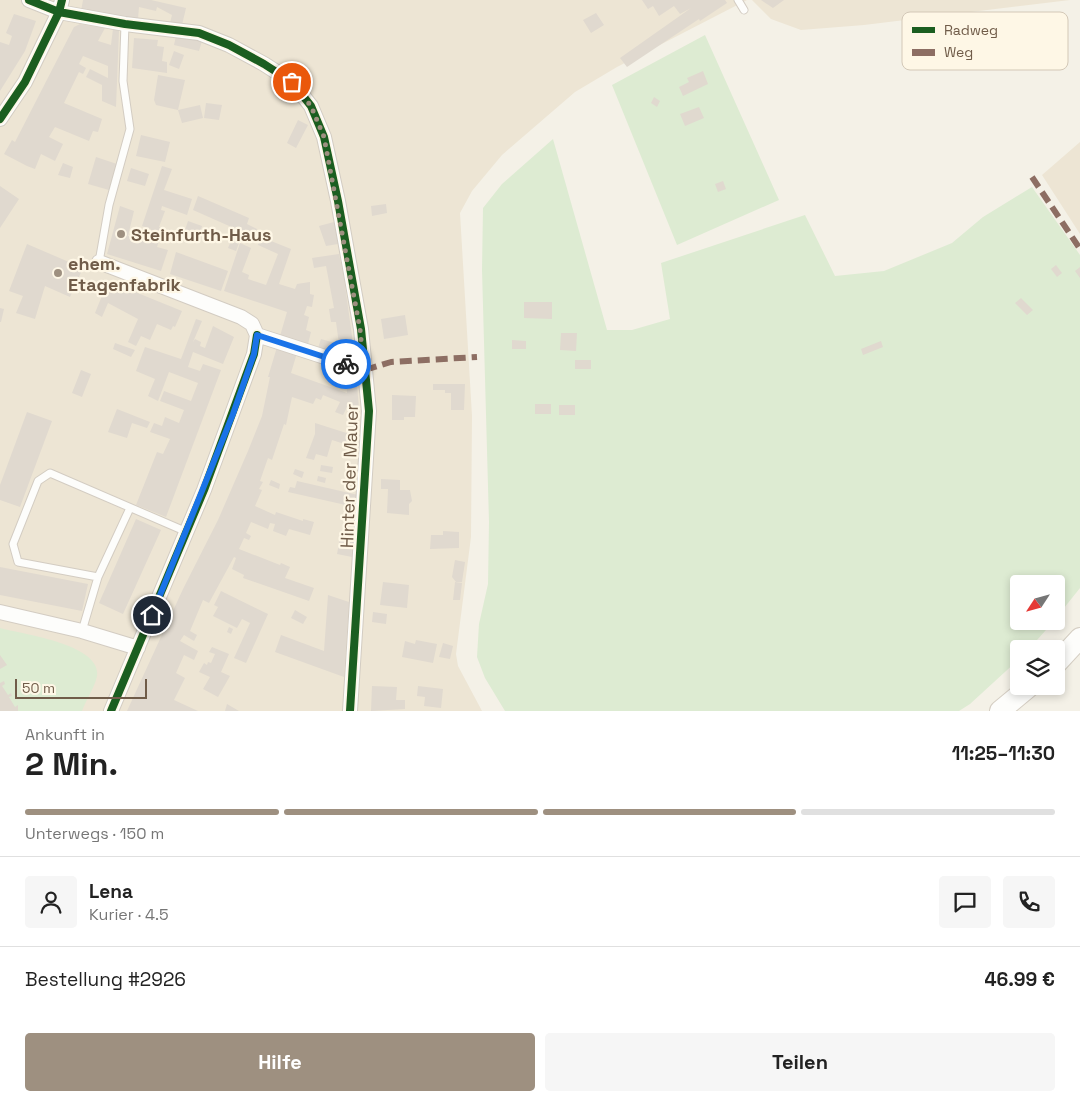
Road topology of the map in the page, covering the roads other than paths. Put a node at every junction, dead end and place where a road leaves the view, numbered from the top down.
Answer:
1 (29, 0) edge
2 (738, 0) edge
3 (60, 6) edge
4 (744, 10) dead end
5 (125, 24) junction
6 (0, 119) edge
7 (99, 262) joint
8 (257, 335) junction
9 (364, 370) junction
10 (130, 508) junction
11 (187, 532) junction
12 (98, 577) junction
13 (0, 612) edge
14 (82, 631) junction
15 (1080, 638) edge
16 (138, 648) junction
17 (1065, 654) edge
18 (1019, 695) edge
19 (111, 711) edge
20 (350, 711) edge
21 (1000, 711) edge

1 - 3 street, Hinter der Mauer
2 - 4 lane
3 - 5 street, Hinter der Mauer
3 - 6 street
5 - 7 lane
5 - 9 street, Hinter der Mauer
7 - 8 street
8 - 9 street
8 - 11 street
9 - 20 street, Hinter der Mauer
10 - 11 lane
10 - 12 lane
10 - 12 lane
11 - 16 street
12 - 14 lane
13 - 14 street
14 - 16 street
15 - 17 main road
16 - 19 street
18 - 21 main road

